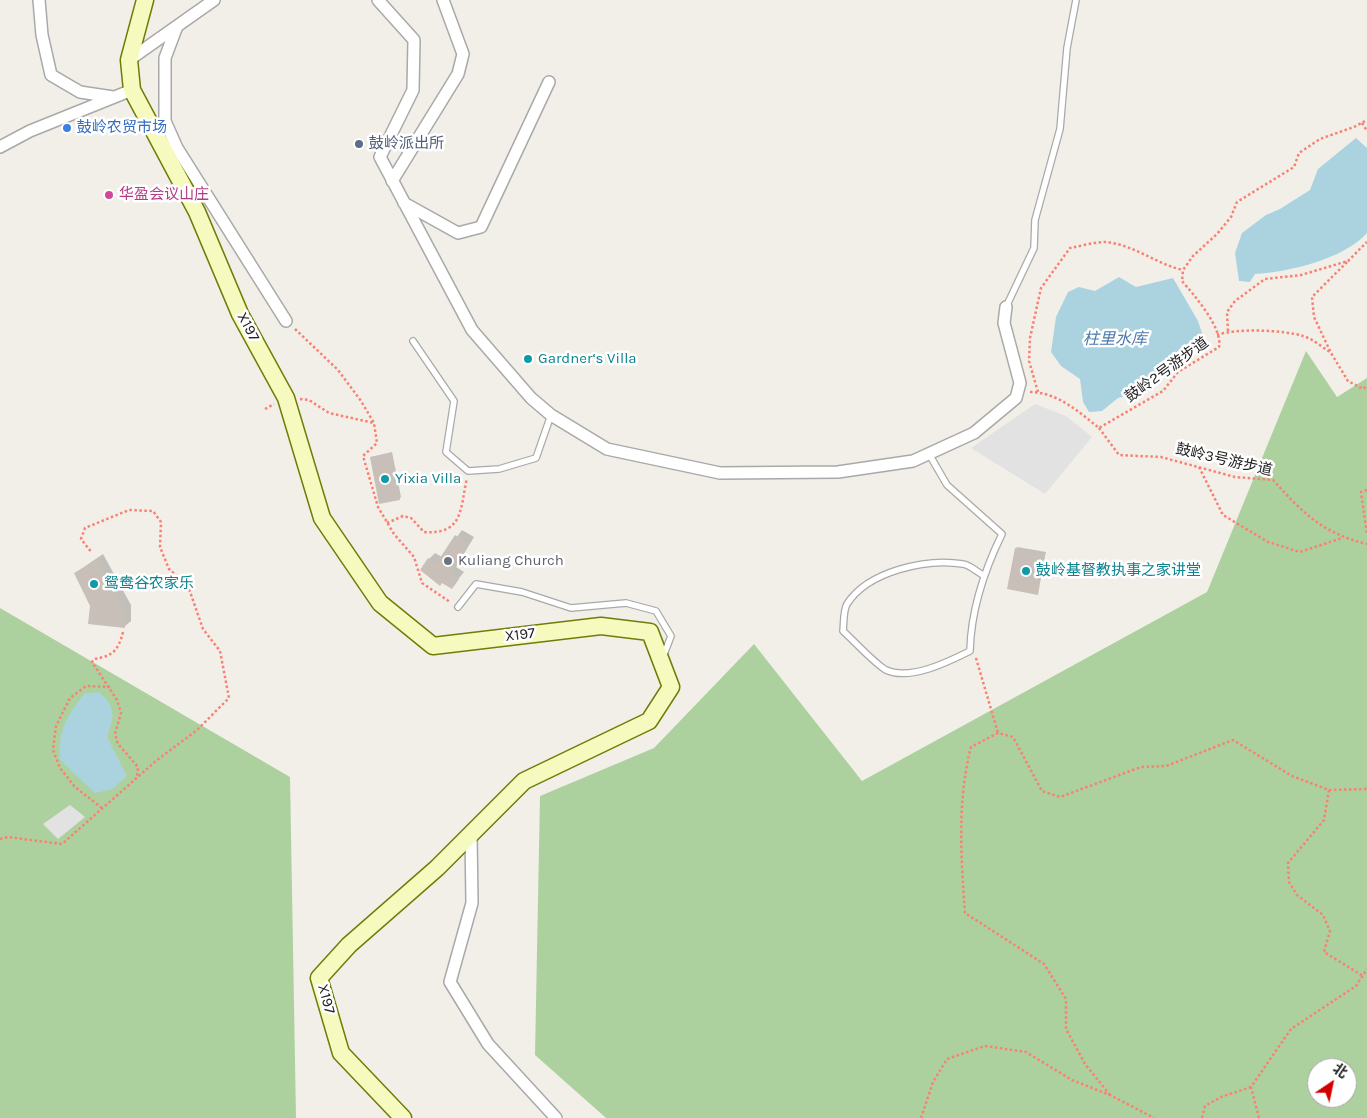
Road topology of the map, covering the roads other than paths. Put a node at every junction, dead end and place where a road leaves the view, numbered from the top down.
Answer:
1 (39, 0) edge
2 (145, 0) edge
3 (214, 0) edge
4 (378, 0) edge
5 (443, 0) edge
6 (1076, 0) edge
7 (177, 26) junction
8 (129, 60) junction
9 (549, 82) dead end
10 (132, 90) junction
11 (113, 97) junction
12 (150, 124) junction
13 (0, 147) edge
14 (177, 148) junction
15 (392, 181) junction
16 (404, 203) junction
17 (1006, 307) joint
18 (286, 322) road end
19 (413, 341) dead end
20 (551, 415) junction
21 (929, 454) junction
22 (983, 575) junction
23 (458, 606) road end
24 (661, 662) junction
25 (471, 834) junction
26 (403, 1118) edge
27 (556, 1118) edge

1 - 11 street
2 - 8 street, X197 / X197
3 - 7 street
4 - 15 street
5 - 15 street
6 - 17 lane
7 - 8 street
7 - 14 street
8 - 10 street, X197 / X197
9 - 16 street
10 - 11 street
10 - 12 street, X197 / X197
11 - 13 street
12 - 14 street
12 - 24 street, X197 / X197
14 - 18 street
15 - 16 street
16 - 20 street
17 - 21 street
19 - 20 lane
20 - 21 street
21 - 22 lane
22 - 22 lane
23 - 24 lane
24 - 25 street, X197 / X197
25 - 26 street, X197 / X197
25 - 27 street

